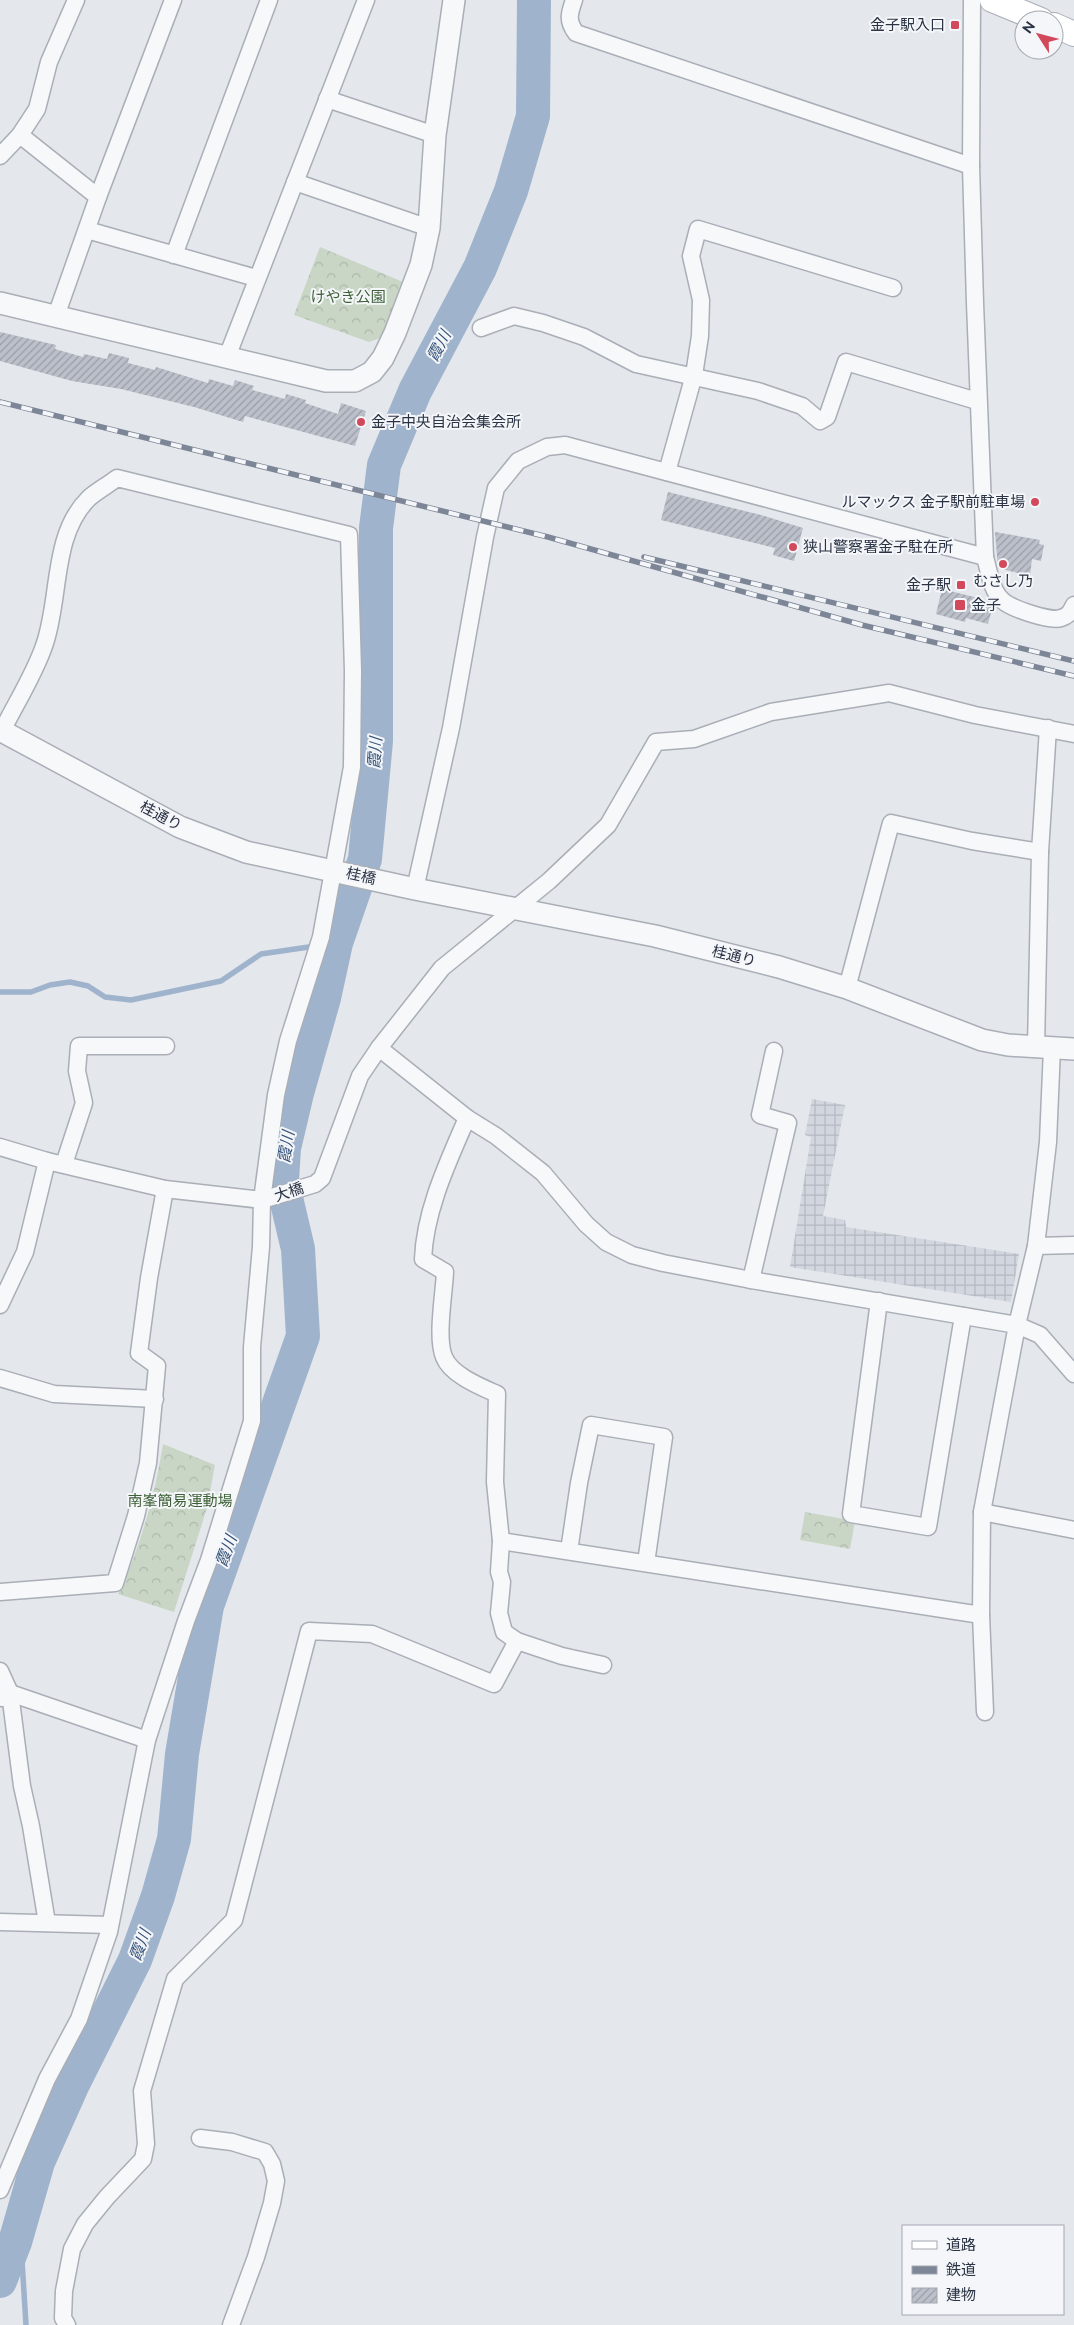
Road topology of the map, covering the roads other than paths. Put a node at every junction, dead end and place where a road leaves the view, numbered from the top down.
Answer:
1 (76, 0) edge
2 (173, 0) edge
3 (268, 0) edge
4 (366, 0) edge
5 (454, 0) edge
6 (574, 0) edge
7 (972, 0) edge
8 (992, 0) edge
9 (1016, 10) edge
10 (327, 99) junction
11 (20, 135) junction
12 (436, 135) junction
13 (0, 156) edge
14 (971, 166) junction
15 (295, 182) junction
16 (98, 197) junction
17 (428, 228) junction
18 (87, 230) junction
19 (174, 255) junction
20 (256, 278) junction
21 (893, 288) dead end
22 (0, 303) edge
23 (56, 316) junction
24 (481, 328) dead end
25 (227, 357) junction
26 (694, 375) junction
27 (977, 401) junction
28 (667, 472) junction
29 (985, 556) junction
30 (1074, 605) edge
31 (1048, 728) junction
32 (1, 730) edge
33 (1074, 734) edge
34 (1040, 852) junction
35 (335, 870) junction
36 (387, 882) joint
37 (415, 889) junction
38 (515, 908) junction
39 (847, 988) junction
40 (166, 1046) dead end
41 (379, 1048) junction
42 (1044, 1048) junction
43 (1074, 1049) edge
44 (774, 1051) dead end
45 (468, 1118) junction
46 (0, 1147) edge
47 (47, 1161) junction
48 (64, 1164) junction
49 (165, 1189) junction
50 (262, 1200) junction
51 (1074, 1244) edge
52 (1036, 1246) junction
53 (752, 1280) junction
54 (879, 1301) junction
55 (0, 1305) edge
56 (962, 1316) junction
57 (1017, 1325) junction
58 (1074, 1374) edge
59 (0, 1378) edge
60 (155, 1399) junction
61 (982, 1512) junction
62 (1074, 1530) edge
63 (501, 1541) junction
64 (569, 1551) junction
65 (646, 1563) junction
66 (0, 1592) edge
67 (981, 1615) junction
68 (517, 1641) junction
69 (603, 1665) dead end
70 (0, 1671) edge
71 (5, 1696) edge
72 (985, 1712) dead end
73 (147, 1740) junction
74 (0, 1922) edge
75 (46, 1922) junction
76 (110, 1925) junction
77 (200, 2138) dead end
78 (0, 2190) edge
79 (67, 2325) edge
80 (231, 2325) edge

1 - 11 street
2 - 16 street
3 - 19 street
4 - 10 street
5 - 12 street
6 - 14 street
7 - 14 street
8 - 9 main road
10 - 12 street
10 - 15 street
11 - 13 street
11 - 16 street
12 - 17 street
14 - 27 street
15 - 17 street
15 - 20 street
16 - 18 street
17 - 25 street
18 - 19 street
18 - 23 street
19 - 20 street
20 - 25 street
21 - 26 street
22 - 23 street
23 - 25 street
24 - 26 street
26 - 27 street
26 - 28 street
27 - 29 street
28 - 29 street
28 - 37 street
29 - 30 street
31 - 33 street
31 - 34 street
31 - 38 street
32 - 35 street, 桂通り
32 - 35 street
34 - 39 street
34 - 42 street
35 - 36 street, 桂橋
35 - 50 street
36 - 37 street, 桂通り
37 - 38 street, 桂通り
38 - 39 street, 桂通り
38 - 41 street
39 - 42 street, 桂通り
40 - 48 street
41 - 45 street
41 - 50 street, 大橋
42 - 43 street, 桂通り
42 - 52 street
44 - 53 street
45 - 53 street
45 - 63 street
46 - 47 street
47 - 48 street
47 - 55 street
48 - 49 street
49 - 50 street
49 - 60 street
50 - 73 street
51 - 52 street
52 - 57 street
53 - 54 street
54 - 56 street
54 - 56 street
56 - 57 street
57 - 58 street
57 - 61 street
59 - 60 street
60 - 66 street
61 - 62 street
61 - 67 street
63 - 64 street
63 - 68 street
64 - 65 street
64 - 65 street
65 - 67 street
67 - 72 street
68 - 69 street
68 - 79 street
70 - 71 street
71 - 73 street
71 - 75 street
73 - 76 street
74 - 75 street
75 - 76 street
76 - 78 street
77 - 80 street

